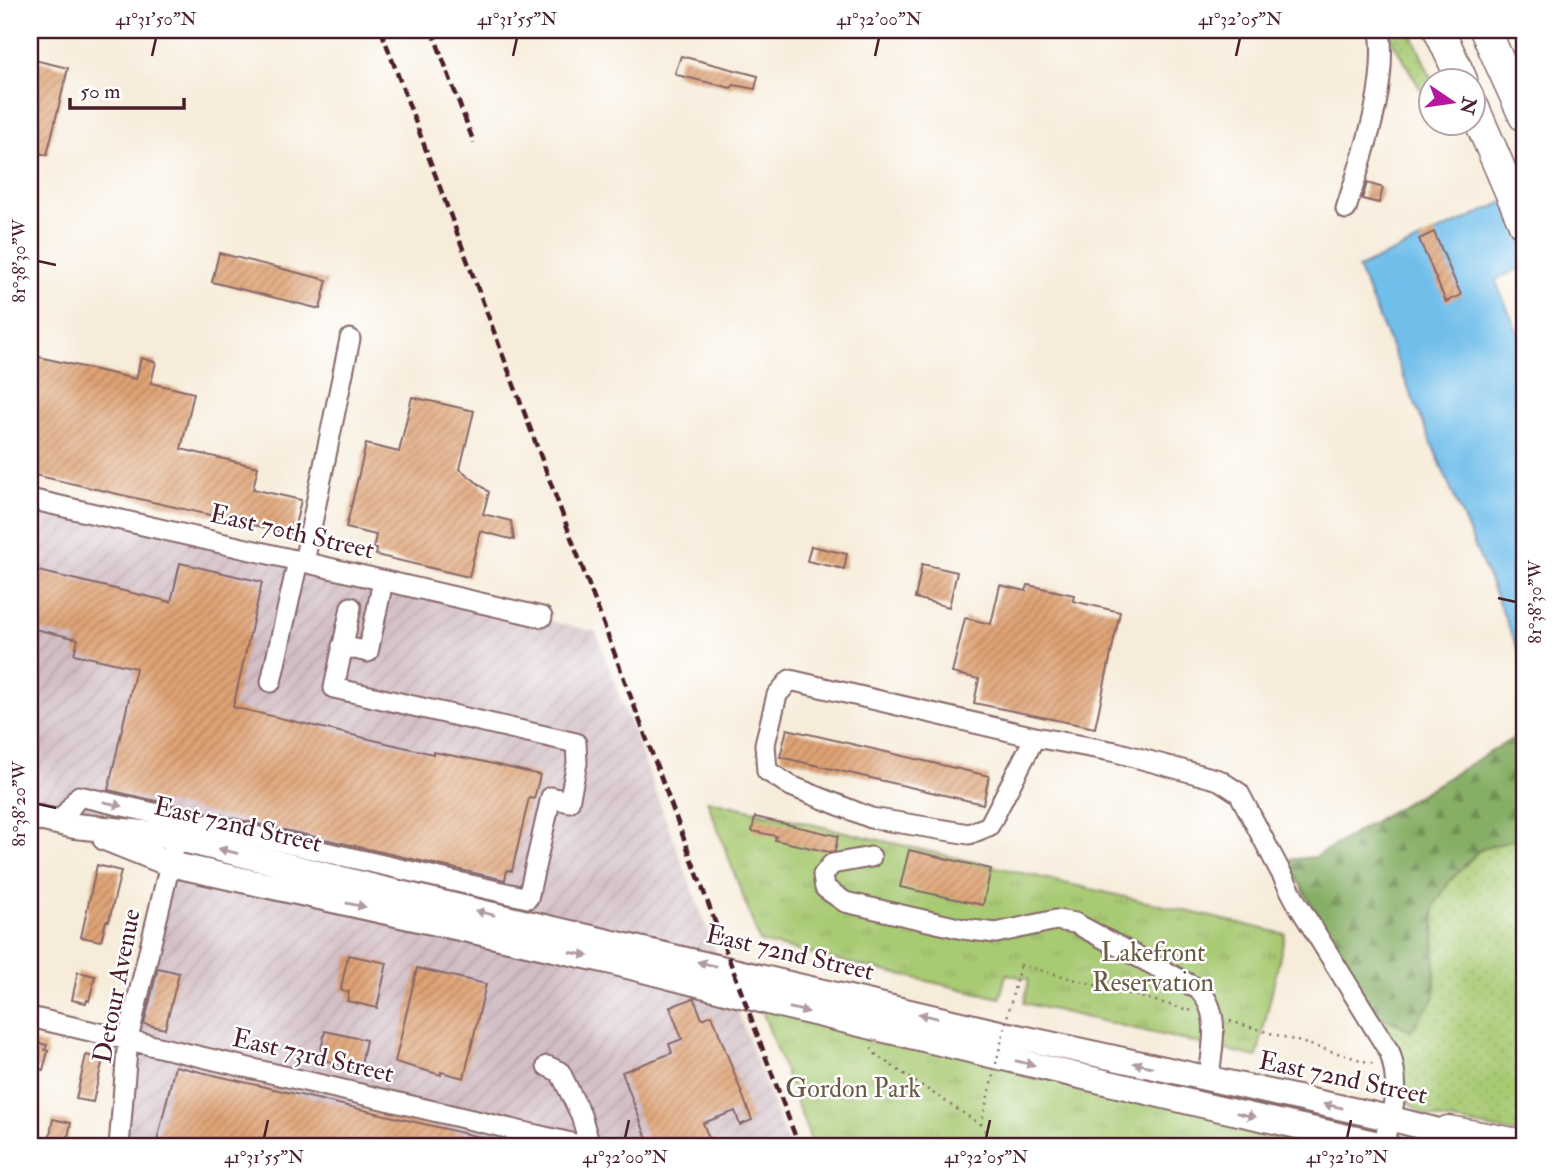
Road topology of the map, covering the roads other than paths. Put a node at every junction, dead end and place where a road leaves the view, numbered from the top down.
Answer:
1 (1380, 30) edge
2 (1439, 30) edge
3 (1485, 30) edge
4 (1456, 66) edge
5 (1524, 116) edge
6 (1486, 136) edge
7 (1346, 209) dead end
8 (1524, 224) edge
9 (350, 338) dead end
10 (30, 499) edge
11 (301, 561) junction
12 (383, 580) junction
13 (351, 607) dead end
14 (542, 617) dead end
15 (342, 646) junction
16 (271, 682) dead end
17 (1035, 737) junction
18 (30, 816) edge
19 (67, 825) junction
20 (176, 839) junction
21 (872, 857) dead end
22 (170, 864) junction
23 (30, 1017) edge
24 (128, 1039) junction
25 (547, 1066) dead end
26 (1209, 1080) junction
27 (1202, 1105) junction
28 (1389, 1118) junction
29 (1448, 1131) junction
30 (1524, 1144) edge
31 (119, 1146) edge
32 (584, 1146) edge
33 (590, 1146) edge
34 (1385, 1146) edge
35 (1491, 1146) edge

1 - 7 street
2 - 4 highway
3 - 5 highway
6 - 8 highway
9 - 11 street
10 - 11 street, East 70th Street
11 - 12 street, East 70th Street
11 - 16 street
12 - 14 street, East 70th Street
12 - 15 street
13 - 15 street
19 -> 15 street
17 - 17 street
17 - 28 street
18 - 19 main road, East 72nd Street
19 - 20 main road, East 72nd Street
19 - 22 main road, East 72nd Street
20 - 22 street, Detour Avenue
26 -> 20 main road, East 72nd Street
21 - 26 street
22 - 24 street, Detour Avenue
22 -> 27 main road, East 72nd Street
23 - 24 street, East 73rd Street
24 - 31 street, Detour Avenue
24 - 32 street, East 73rd Street
25 - 33 street
26 - 27 main road
28 -> 26 main road, East 72nd Street
27 -> 34 main road, East 72nd Street
28 - 29 main road, East 72nd Street
28 - 34 street
29 - 30 highway
29 - 35 main road, East 72nd Street

